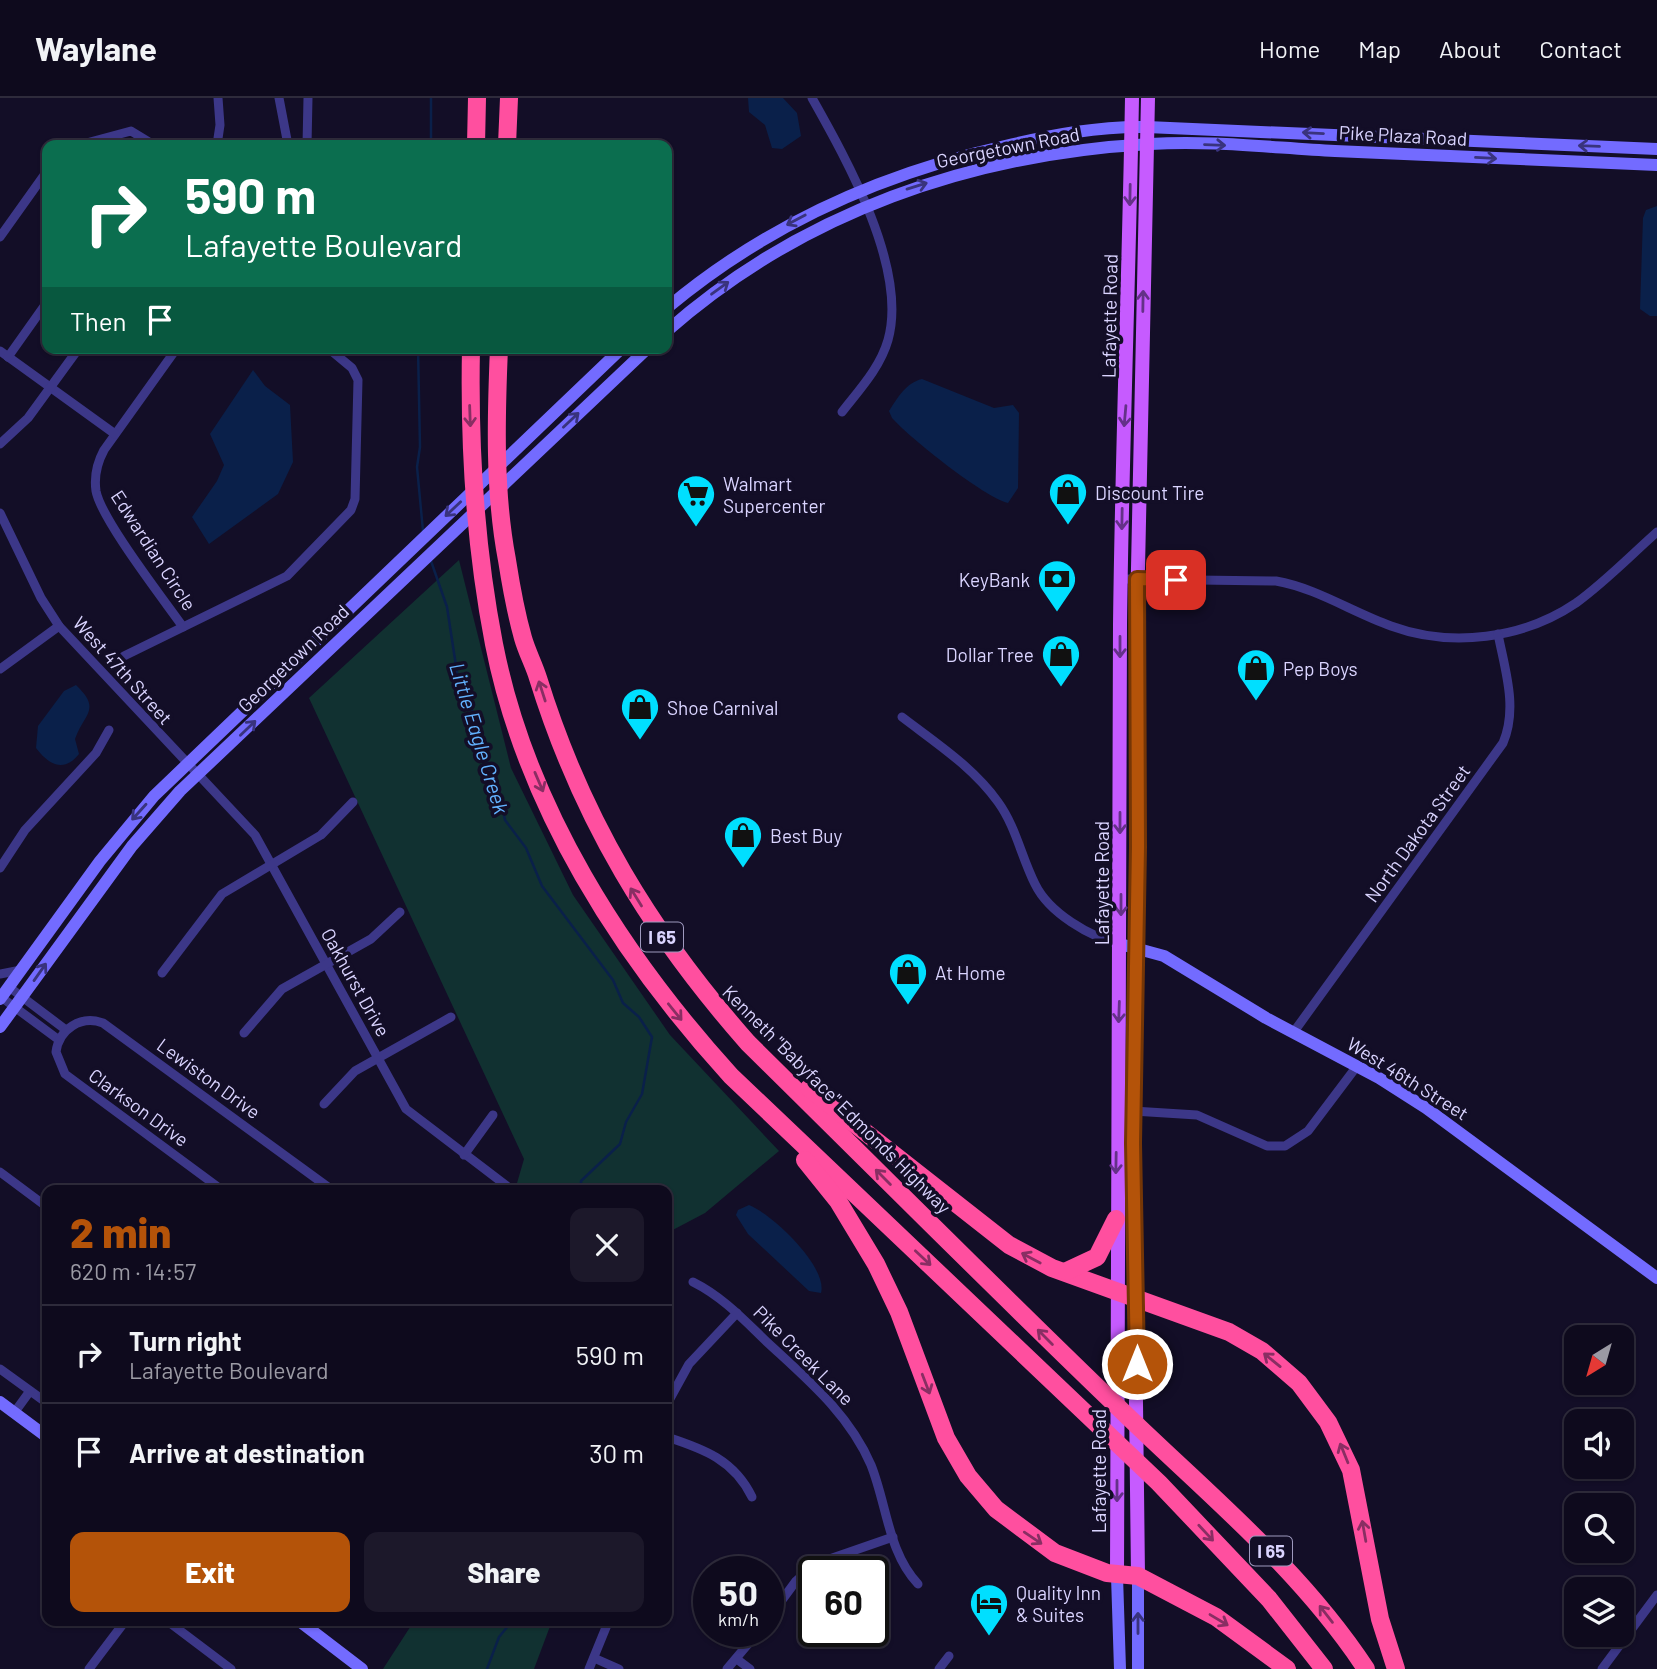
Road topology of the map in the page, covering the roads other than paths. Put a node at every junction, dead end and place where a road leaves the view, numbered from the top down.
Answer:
1 (218, 98) edge
2 (279, 98) edge
3 (308, 98) edge
4 (477, 98) edge
5 (509, 98) edge
6 (812, 98) edge
7 (1132, 98) edge
8 (1148, 98) edge
9 (1131, 126) junction
10 (1147, 127) junction
11 (1343, 135) junction
12 (98, 140) edge
13 (146, 140) edge
14 (218, 140) edge
15 (287, 140) edge
16 (307, 140) edge
17 (476, 140) edge
18 (507, 140) edge
19 (1434, 140) junction
20 (1147, 144) junction
21 (1131, 145) junction
22 (1657, 149) edge
23 (1342, 151) junction
24 (1434, 155) junction
25 (1657, 166) edge
26 (42, 185) edge
27 (858, 190) junction
28 (865, 205) junction
29 (0, 237) edge
30 (672, 303) edge
31 (42, 308) edge
32 (672, 327) edge
33 (4, 354) edge
34 (75, 354) edge
35 (173, 354) edge
36 (335, 354) edge
37 (471, 354) edge
38 (499, 354) edge
39 (616, 354) edge
40 (642, 354) edge
41 (50, 388) junction
42 (842, 412) dead end
43 (115, 434) junction
44 (0, 444) edge
45 (0, 513) edge
46 (1657, 533) edge
47 (1121, 579) junction
48 (1137, 579) junction
49 (59, 626) junction
50 (183, 627) junction
51 (1498, 634) junction
52 (124, 656) dead end
53 (0, 669) edge
54 (902, 717) dead end
55 (109, 730) dead end
56 (192, 769) junction
57 (353, 802) dead end
58 (272, 865) junction
59 (0, 868) edge
60 (400, 912) dead end
61 (1120, 944) junction
62 (669, 947) junction
63 (1136, 947) junction
64 (326, 965) junction
65 (21, 970) junction
66 (162, 973) dead end
67 (0, 974) edge
68 (3, 994) edge
69 (18, 1002) junction
70 (451, 1017) dead end
71 (0, 1027) edge
72 (244, 1033) dead end
73 (1293, 1033) junction
74 (62, 1035) junction
75 (377, 1058) junction
76 (1357, 1066) junction
77 (731, 1076) junction
78 (324, 1104) dead end
79 (1133, 1111) junction
80 (493, 1115) dead end
81 (464, 1155) junction
82 (0, 1172) edge
83 (215, 1185) edge
84 (325, 1185) edge
85 (505, 1185) edge
86 (42, 1203) edge
87 (1116, 1219) junction
88 (1067, 1271) junction
89 (1657, 1278) edge
90 (693, 1282) dead end
91 (1116, 1292) junction
92 (1137, 1300) junction
93 (737, 1313) junction
94 (0, 1369) edge
95 (30, 1391) junction
96 (672, 1395) edge
97 (42, 1400) edge
98 (0, 1402) edge
99 (14, 1413) junction
100 (42, 1433) edge
101 (672, 1439) edge
102 (752, 1497) dead end
103 (893, 1538) junction
104 (1117, 1576) junction
105 (1138, 1576) junction
106 (918, 1584) dead end
107 (1657, 1595) edge
108 (784, 1597) edge
109 (121, 1626) edge
110 (174, 1626) edge
111 (306, 1626) edge
112 (607, 1626) edge
113 (748, 1647) edge
114 (949, 1656) dead end
115 (594, 1658) junction
116 (738, 1660) junction
117 (89, 1669) edge
118 (231, 1669) edge
119 (362, 1669) edge
120 (589, 1669) edge
121 (619, 1669) edge
122 (727, 1669) edge
123 (750, 1669) edge
124 (939, 1669) edge
125 (1119, 1669) edge
126 (1138, 1669) edge
127 (1287, 1669) edge
128 (1324, 1669) edge
129 (1366, 1669) edge
130 (1396, 1669) edge
131 (1602, 1669) edge

1 - 14 street
2 - 15 street
3 - 16 street
4 - 17 highway
5 - 18 highway
6 - 27 street
7 - 9 main road, Lafayette Road
8 - 10 main road, Lafayette Road
9 - 10 main road, Georgetown Road
9 - 21 main road, Lafayette Road
9 - 27 main road, Georgetown Road
11 -> 10 main road, Pike Plaza Road
10 - 20 main road, Lafayette Road
11 - 19 main road, Pike Plaza Road
11 - 23 main road
12 - 13 street
22 -> 19 main road, Pike Plaza Road
19 - 24 main road
20 - 21 main road, Georgetown Road
20 -> 23 main road, Pike Plaza Road
48 -> 20 main road, Lafayette Road
28 -> 21 main road, Georgetown Road
21 -> 47 main road, Lafayette Road
23 - 24 main road, Pike Plaza Road
24 -> 25 main road, Pike Plaza Road
26 - 29 street
27 - 28 street
27 -> 30 main road, Georgetown Road
32 -> 28 main road, Georgetown Road
28 - 42 street
31 - 33 street
33 - 41 street
34 - 41 street
35 - 43 street, Edwardian Circle
36 - 50 street, Edwardian Circle
37 -> 77 highway, I 65
62 -> 38 highway, Kenneth "Babyface" Edmonds Highway / I 65
39 -> 56 main road, Georgetown Road
56 -> 40 main road, Georgetown Road
41 - 43 street
41 - 44 street
43 - 50 street, Edwardian Circle
45 - 49 street, West 47th Street
46 - 51 street
47 - 48 street
47 -> 61 main road, Lafayette Road
48 - 51 street
48 - 63 main road, Lafayette Road
49 - 53 street
49 - 56 street, West 47th Street
50 - 52 street, Edwardian Circle
51 - 73 street, North Dakota Street
54 - 61 street
55 - 59 street
56 - 58 street, Oakhurst Drive
56 -> 65 main road, Georgetown Road
69 -> 56 main road, Georgetown Road
57 - 58 street
58 - 64 street, Oakhurst Drive
58 - 66 street
60 - 64 street
61 - 63 main road, West 46th Street
61 -> 87 main road, Lafayette Road
88 -> 62 highway
129 -> 62 highway, Kenneth "Babyface" Edmonds Highway / I 65
63 - 73 main road, West 46th Street
63 - 79 main road, Lafayette Road
64 - 72 street
64 - 75 street, Oakhurst Drive
65 - 67 street
65 - 68 main road, Georgetown Road
68 - 69 street
69 - 71 main road, Georgetown Road
69 - 74 street
70 - 75 street
73 - 76 main road, West 46th Street
74 - 83 street, Clarkson Drive
74 - 84 street, Lewiston Drive
75 - 78 street
75 - 81 street, Oakhurst Drive
76 - 79 street
76 - 89 main road, West 46th Street
77 -> 104 highway
77 -> 128 highway, I 65
79 - 92 main road, Lafayette Road
80 - 81 street
81 - 85 street, Oakhurst Drive
82 - 86 street
87 - 88 highway
87 - 91 main road, Lafayette Road
88 - 91 highway
90 - 93 street, Pike Creek Lane
91 - 92 highway
91 -> 104 main road, Lafayette Road
92 - 105 main road, Lafayette Road
130 -> 92 highway
93 - 96 street
93 - 103 street, Pike Creek Lane
94 - 95 street
95 - 97 street
95 - 99 street
98 - 99 main road
99 - 100 main road
101 - 102 street
103 - 106 street, Pike Creek Lane
103 - 108 street
104 - 105 highway
104 - 125 main road, Lafayette Road
126 -> 105 main road, Lafayette Road
105 -> 127 highway
107 - 131 street
109 - 117 street
110 - 118 street
111 - 119 main road
112 - 115 street
113 - 116 street
114 - 124 street
115 - 120 street
115 - 121 street
116 - 122 street
116 - 123 street

